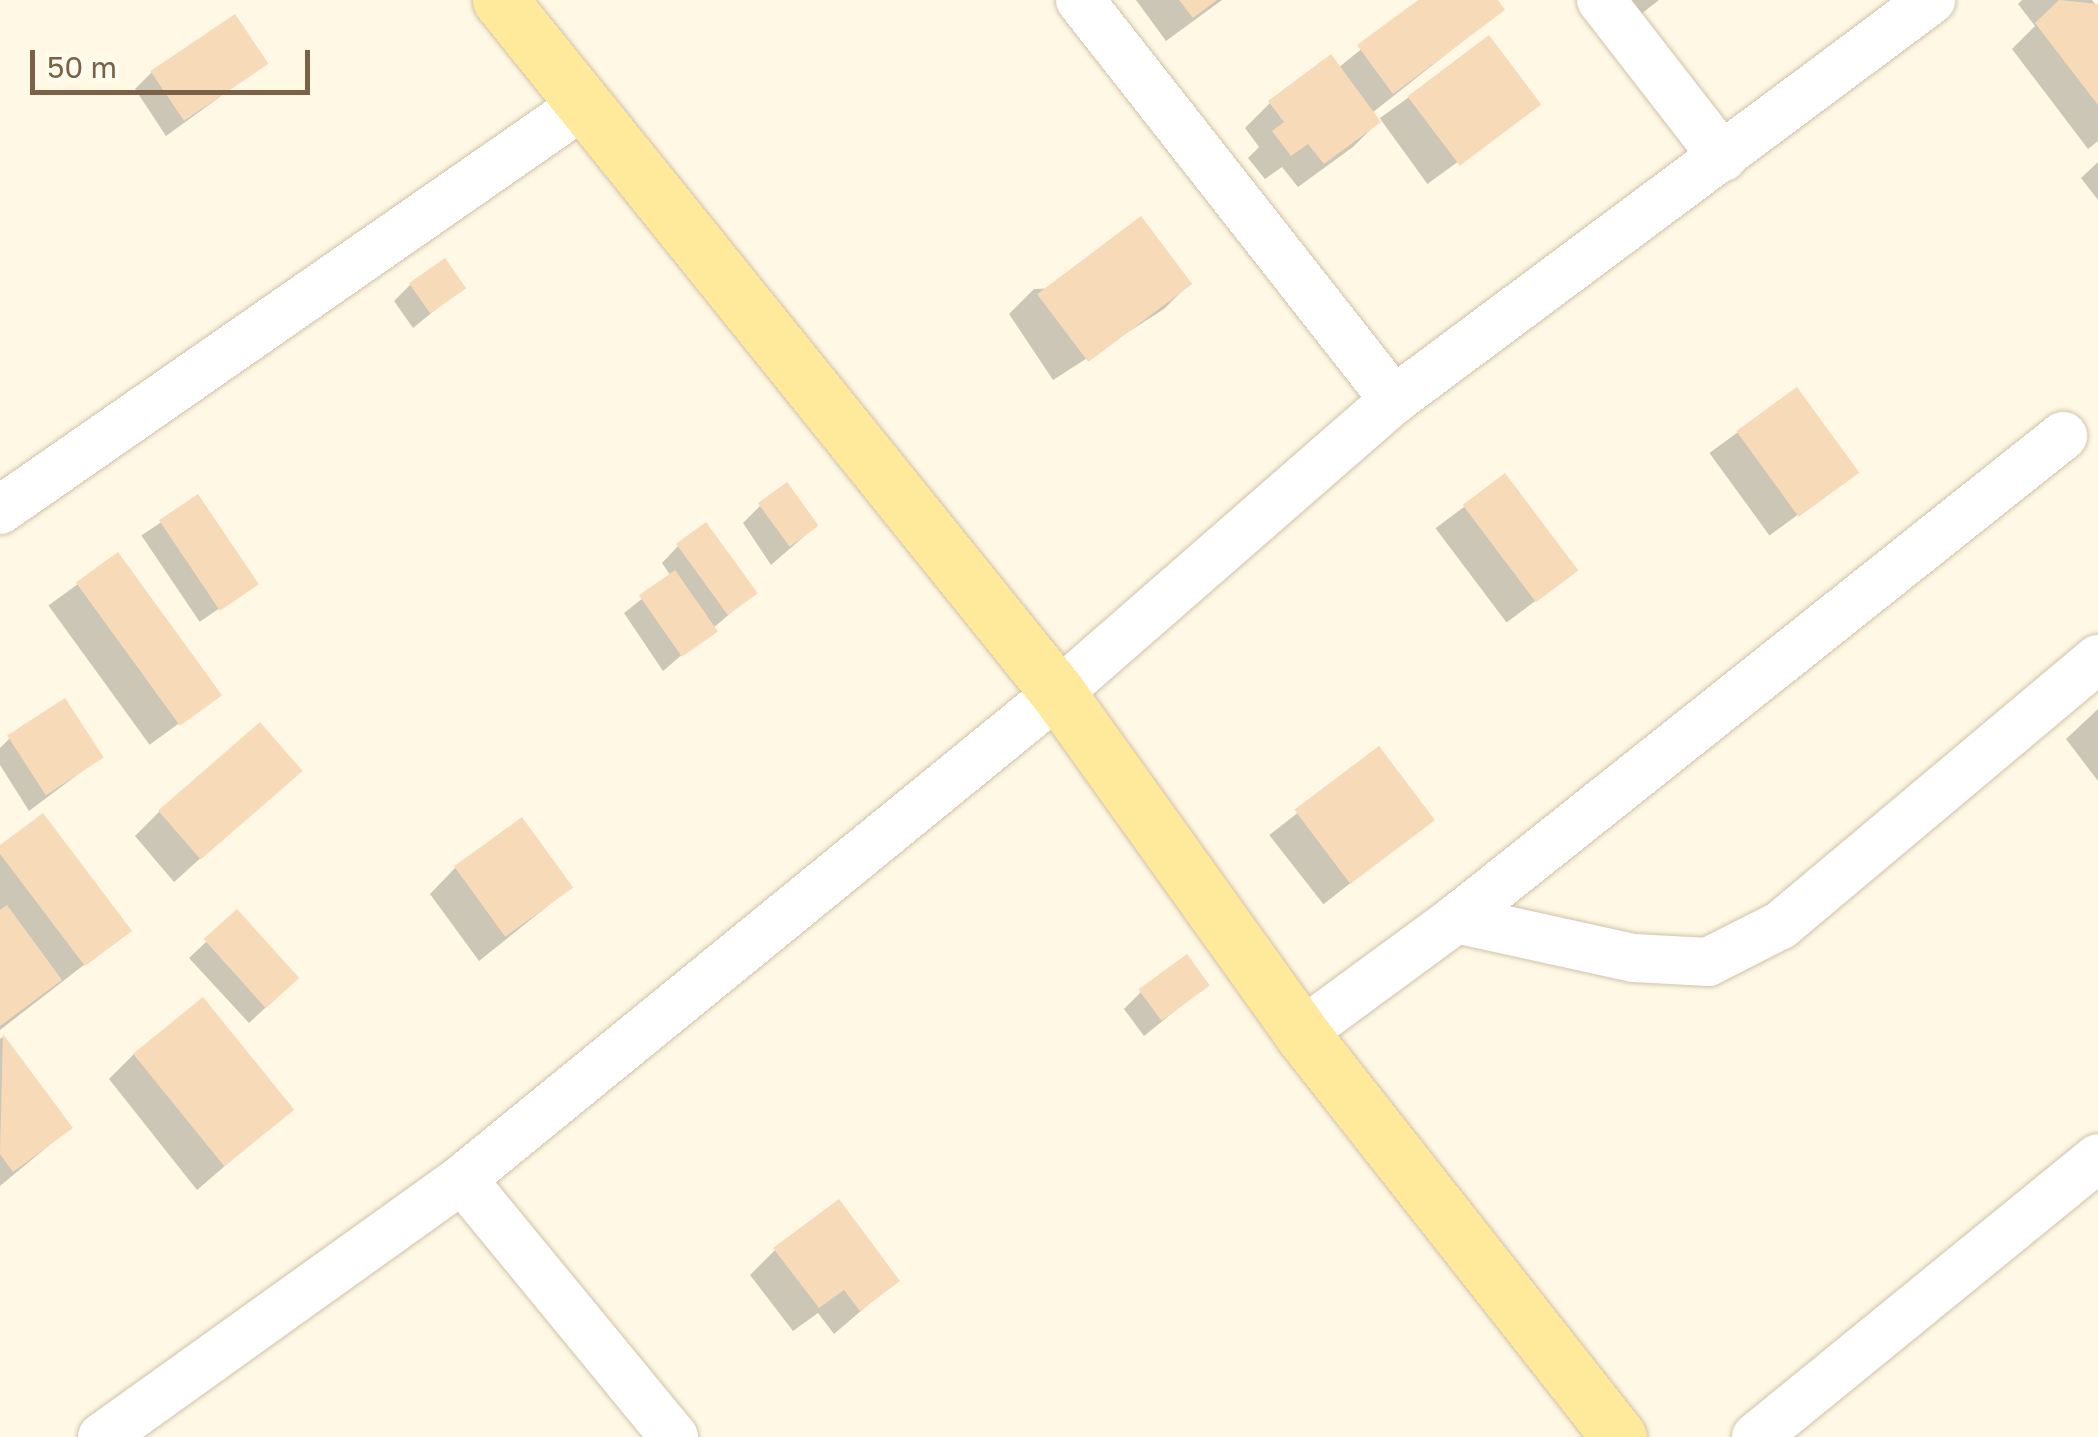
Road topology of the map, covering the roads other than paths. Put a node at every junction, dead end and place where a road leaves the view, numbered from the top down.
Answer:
1 (500, 0) edge
2 (1080, 0) edge
3 (1601, 0) edge
4 (1932, 0) edge
5 (582, 105) junction
6 (1723, 157) junction
7 (1394, 400) junction
8 (2062, 436) dead end
9 (0, 510) edge
10 (2098, 659) edge
11 (1058, 693) junction
12 (1456, 918) junction
13 (1301, 1033) junction
14 (2098, 1158) edge
15 (462, 1178) junction
16 (102, 1437) edge
17 (674, 1437) edge
18 (1619, 1437) edge
19 (1756, 1437) edge

1 - 5 main road
2 - 7 street
3 - 6 street
4 - 6 street
5 - 9 street
5 - 11 main road
6 - 7 street
7 - 11 street
8 - 12 street
10 - 12 street
11 - 13 main road
11 - 15 street
12 - 13 street
13 - 18 main road
14 - 19 street
15 - 16 street
15 - 17 street

